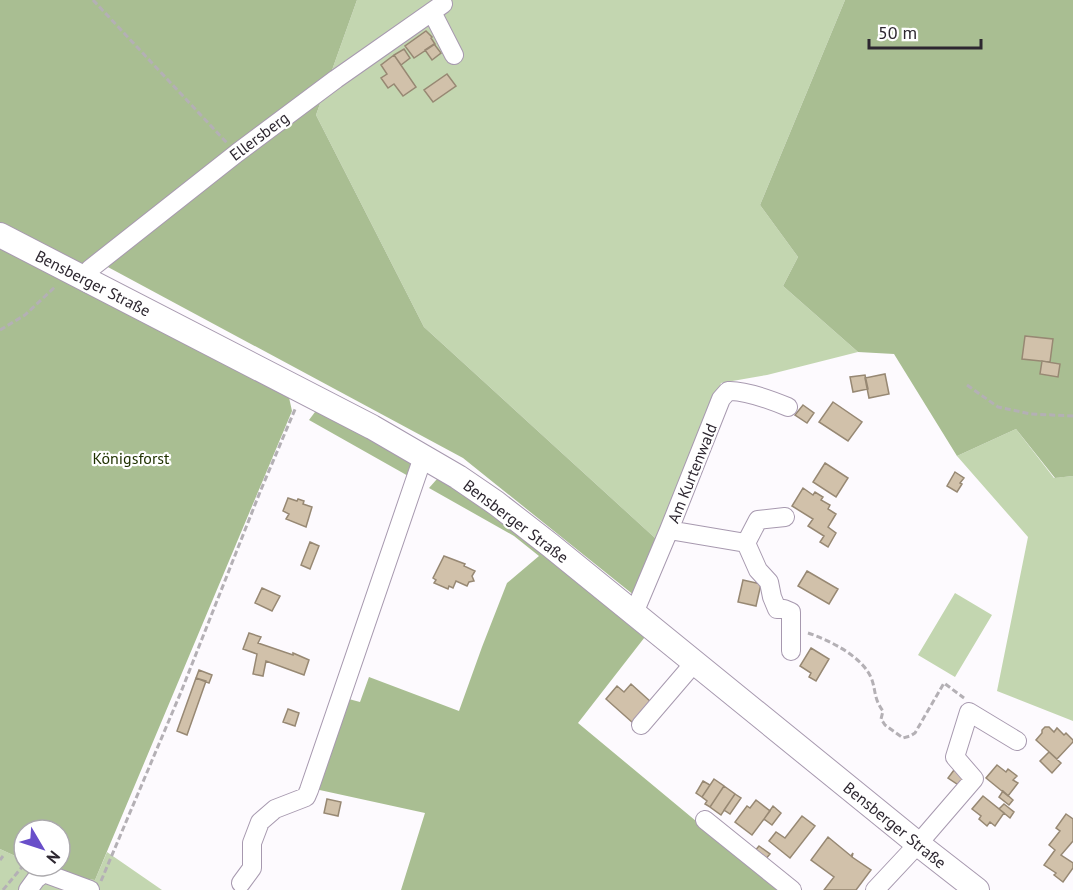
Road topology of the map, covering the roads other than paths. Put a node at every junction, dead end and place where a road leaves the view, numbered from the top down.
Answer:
1 (454, 55) dead end
2 (0, 235) edge
3 (77, 275) junction
4 (788, 407) dead end
5 (423, 457) junction
6 (785, 518) dead end
7 (669, 530) junction
8 (746, 543) junction
9 (634, 613) junction
10 (791, 651) dead end
11 (695, 662) junction
12 (641, 725) dead end
13 (1017, 741) dead end
14 (705, 820) dead end
15 (918, 844) junction
16 (241, 883) dead end
17 (96, 886) edge
18 (28, 890) edge
19 (792, 890) edge
20 (875, 890) edge
21 (977, 890) edge

1 - 3 street, Ellersberg
2 - 3 main road, Bensberger Straße
3 - 5 main road, Bensberger Straße
4 - 7 street, Am Kurtenwald
5 - 9 main road, Bensberger Straße
5 - 16 street
6 - 8 street
7 - 8 street
7 - 9 street, Am Kurtenwald
8 - 10 street
9 - 11 main road, Bensberger Straße
11 - 12 street
11 - 15 main road, Bensberger Straße
13 - 15 street
14 - 19 street
15 - 20 street
15 - 21 main road, Bensberger Straße
17 - 18 street

